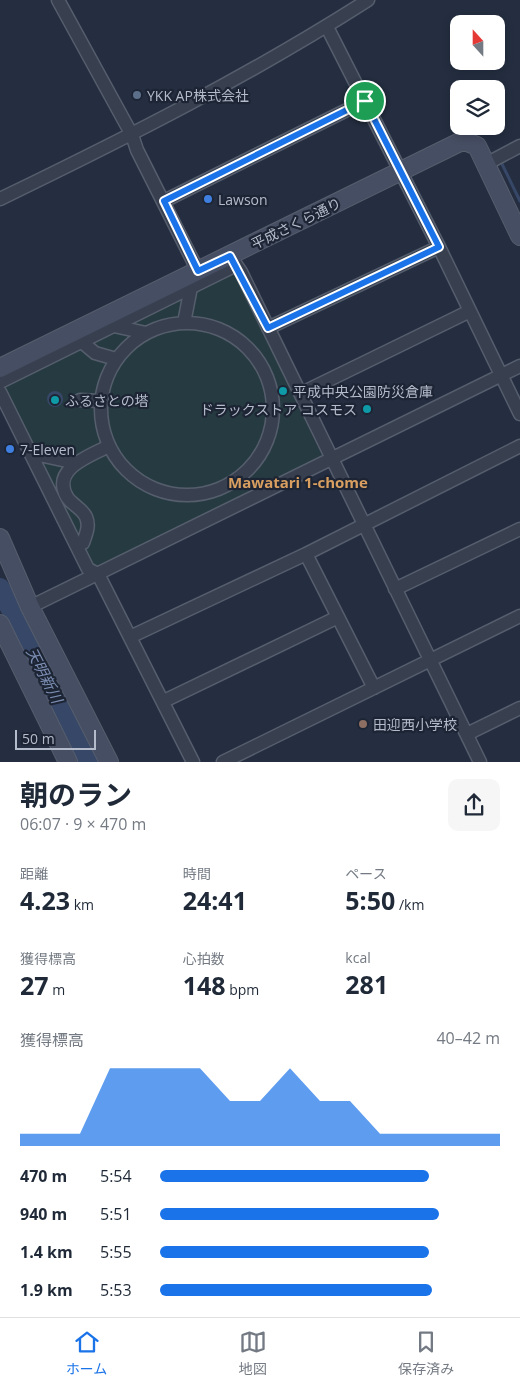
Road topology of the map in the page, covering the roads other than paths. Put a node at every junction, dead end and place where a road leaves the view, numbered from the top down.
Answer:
1 (58, 0) edge
2 (368, 0) edge
3 (327, 27) junction
4 (365, 101) junction
5 (132, 135) junction
6 (520, 146) edge
7 (486, 164) junction
8 (400, 172) junction
9 (0, 199) edge
10 (164, 201) junction
11 (520, 236) edge
12 (439, 247) junction
13 (231, 261) junction
14 (195, 279) junction
15 (470, 311) junction
16 (184, 323) junction
17 (114, 326) junction
18 (268, 328) junction
19 (146, 333) junction
20 (82, 342) junction
21 (116, 359) junction
22 (520, 366) edge
23 (502, 375) junction
24 (1, 381) edge
25 (302, 393) junction
26 (80, 400) dead end
27 (100, 401) junction
28 (520, 414) edge
29 (109, 446) junction
30 (520, 446) edge
31 (39, 455) junction
32 (331, 458) junction
33 (76, 463) junction
34 (364, 524) junction
35 (520, 529) edge
36 (0, 538) edge
37 (82, 543) junction
38 (306, 554) junction
39 (108, 565) dead end
40 (98, 574) junction
41 (396, 589) junction
42 (30, 607) junction
43 (520, 616) edge
44 (338, 617) junction
45 (0, 624) edge
46 (130, 637) junction
47 (430, 660) junction
48 (374, 688) junction
49 (164, 701) junction
50 (520, 708) edge
51 (466, 734) junction
52 (68, 762) edge
53 (109, 762) edge
54 (193, 762) edge
55 (223, 762) edge
56 (480, 762) edge

1 - 5 street
2 - 3 street
3 - 4 street
3 - 5 street
4 - 8 street
4 - 10 street
5 - 9 street
5 - 10 street
6 - 7 street
7 - 8 street, 平成さくら通り
7 - 11 street, 平成さくら通り
8 - 12 street
8 - 13 street, 平成さくら通り
10 - 14 street
12 - 15 street
12 - 18 street
13 - 14 street, 平成さくら通り
13 - 18 street
14 - 16 street
14 - 17 street
14 - 24 street, 平成さくら通り
15 - 23 street
15 - 25 street
16 - 19 street
16 - 29 street
17 - 19 street
17 - 20 street
18 - 25 street
19 - 21 street
20 - 21 street
20 - 24 street
21 - 27 street
22 - 23 street
23 - 28 street
23 - 32 street
24 - 31 street
24 - 40 street
25 - 32 street
26 - 27 street
27 - 29 street
29 - 33 street
30 - 34 street
31 - 33 street
31 - 37 street
32 - 34 street
32 - 40 street
33 - 37 street
34 - 38 street
34 - 41 street
35 - 41 street
36 - 42 street
37 - 39 street
38 - 44 street
38 - 46 street
40 - 42 street
40 - 46 street
41 - 47 street
42 - 53 street
43 - 47 street
44 - 48 street
44 - 49 street
45 - 52 street
46 - 49 street
47 - 48 street
47 - 51 street
48 - 55 street
49 - 54 street
50 - 51 street
51 - 56 street

